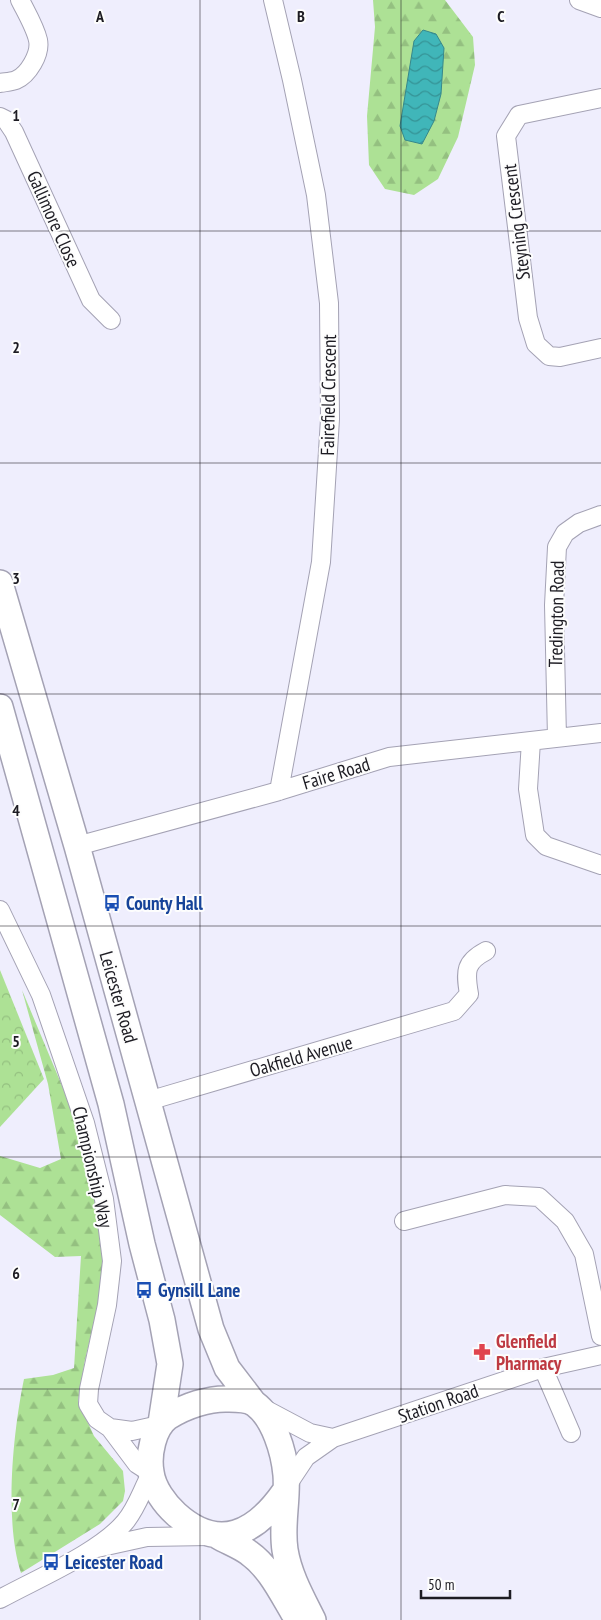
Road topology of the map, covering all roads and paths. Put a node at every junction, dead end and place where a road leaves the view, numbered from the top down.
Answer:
1 (20, 0) edge
2 (273, 0) edge
3 (579, 0) edge
4 (601, 8) edge
5 (0, 83) edge
6 (601, 98) edge
7 (0, 117) edge
8 (111, 320) dead end
9 (601, 348) edge
10 (601, 515) edge
11 (0, 583) edge
12 (0, 706) edge
13 (601, 733) edge
14 (557, 738) junction
15 (531, 741) junction
16 (279, 791) junction
17 (77, 846) junction
18 (601, 865) edge
19 (0, 910) edge
20 (486, 951) dead end
21 (148, 1101) junction
22 (404, 1221) dead end
23 (601, 1336) edge
24 (601, 1355) edge
25 (543, 1368) junction
26 (255, 1404) junction
27 (160, 1424) junction
28 (110, 1428) junction
29 (571, 1433) dead end
30 (333, 1438) junction
31 (151, 1474) junction
32 (285, 1489) junction
33 (216, 1536) junction
34 (92, 1549) junction
35 (0, 1600) edge
36 (298, 1620) edge
37 (314, 1620) edge

1 - 5 street
2 - 16 street, Fairefield Crescent
3 - 4 street
6 - 9 street, Steyning Crescent
7 - 8 street, Gallimore Close
10 - 14 street, Tredington Road
11 - 17 highway, Leicester Road
12 - 27 highway, Leicester Road
13 - 14 street, Faire Road
14 - 15 street, Faire Road
15 - 16 street, Faire Road
15 - 18 street
16 - 17 street, Faire Road
17 - 21 highway, Leicester Road
19 - 28 street, Championship Way
20 - 21 street, Oakfield Avenue
21 - 26 highway, Leicester Road
22 - 23 street
24 - 25 street, Station Road
25 - 29 street
25 - 30 street, Station Road
26 - 27 highway
26 - 30 street
26 - 32 highway
27 - 28 street
27 - 31 highway
28 - 31 street, Championship Way
30 - 32 street, Station Road
31 - 33 highway
31 - 34 street
32 - 33 highway
32 - 37 highway
33 - 34 street
33 - 36 highway
34 - 35 street

